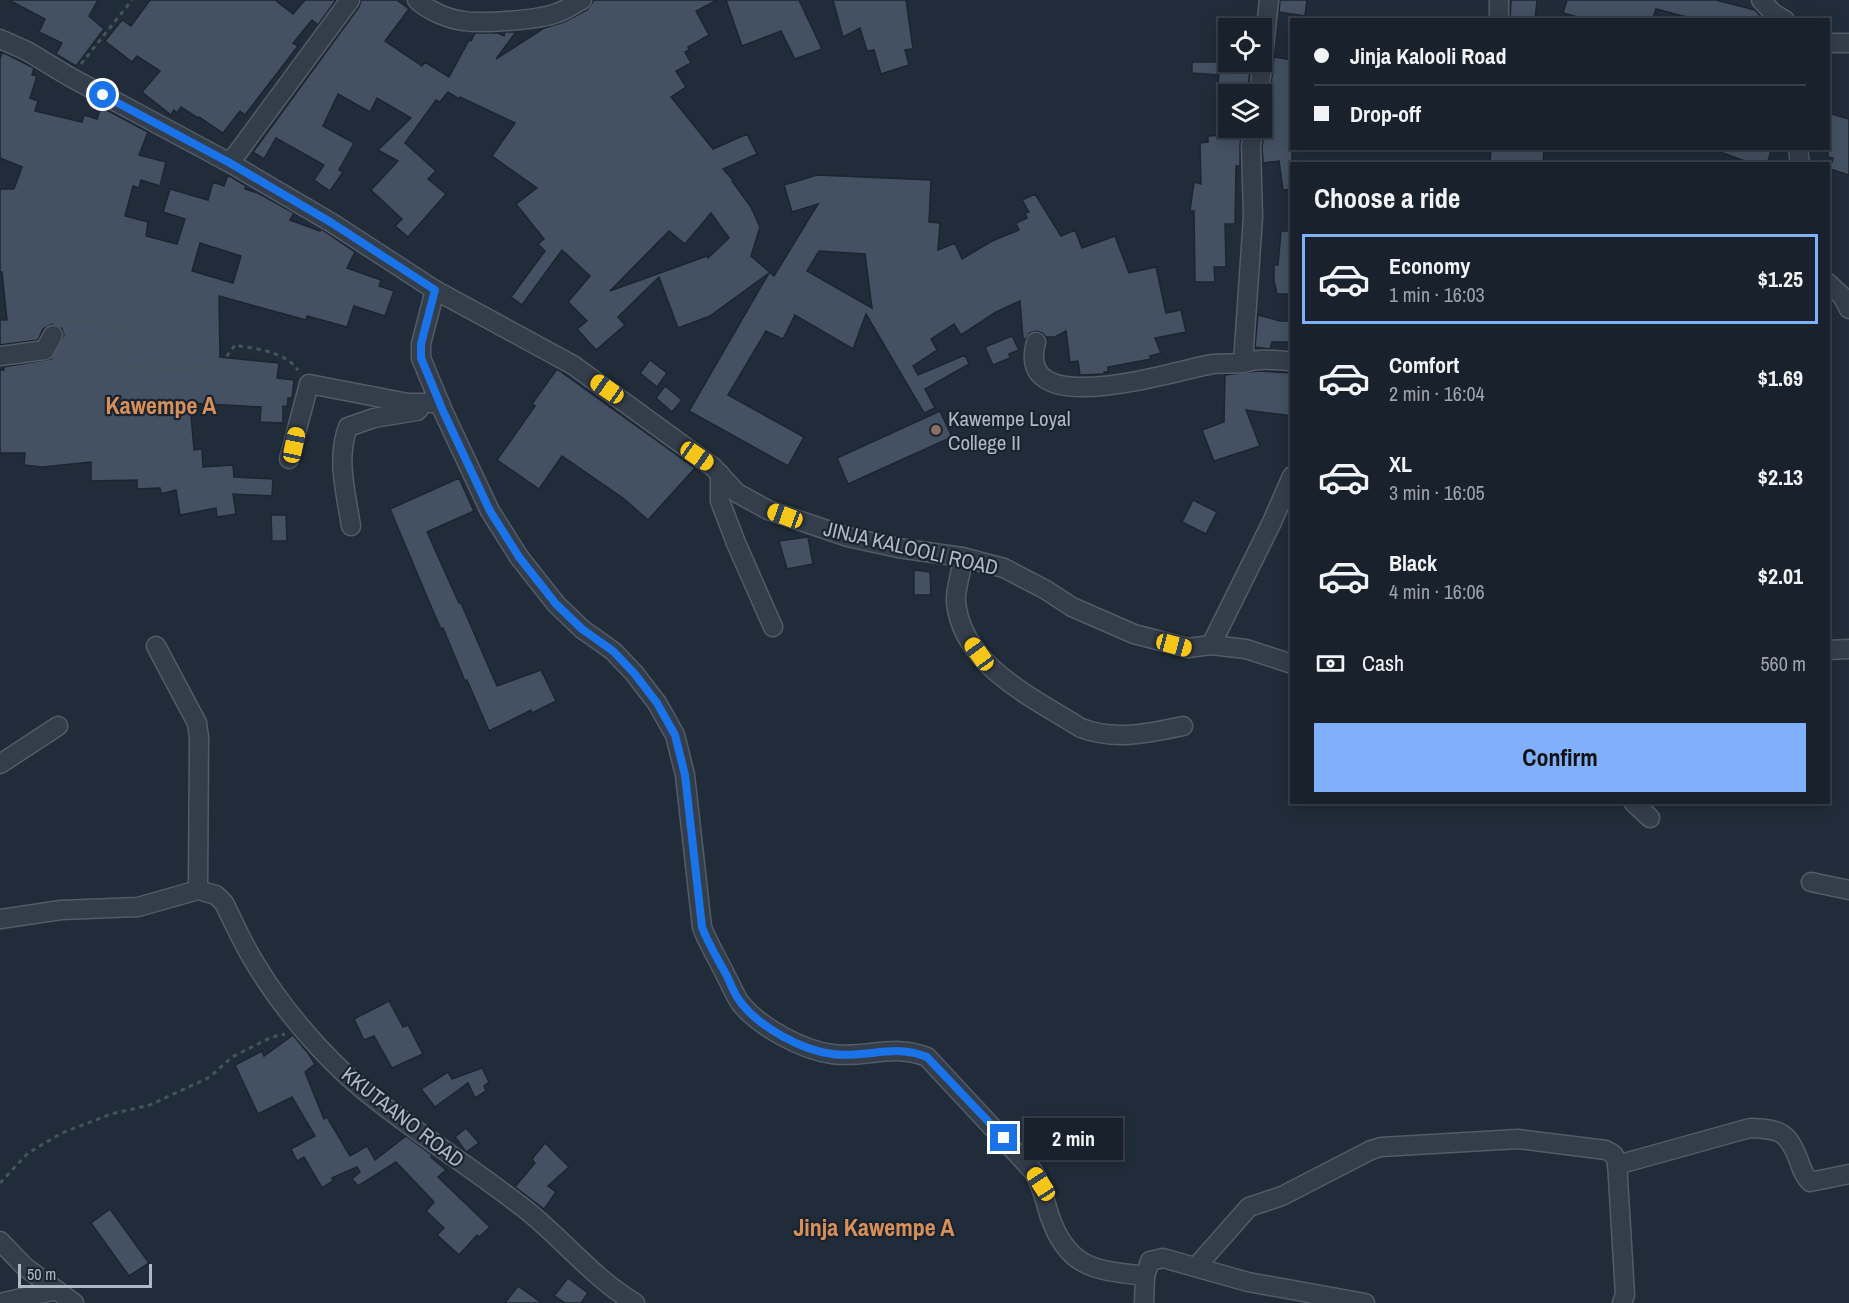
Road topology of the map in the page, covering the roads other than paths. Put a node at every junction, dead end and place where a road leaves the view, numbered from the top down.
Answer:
1 (350, 0) edge
2 (417, 0) edge
3 (582, 0) edge
4 (1269, 0) edge
5 (1500, 0) edge
6 (1761, 0) edge
7 (1499, 18) edge
8 (1782, 18) edge
9 (0, 39) edge
10 (1830, 43) edge
11 (1849, 43) edge
12 (1259, 84) edge
13 (1252, 138) edge
14 (230, 163) junction
15 (1830, 285) edge
16 (435, 290) junction
17 (1849, 309) edge
18 (53, 335) road end
19 (1036, 342) dead end
20 (0, 356) edge
21 (1290, 361) edge
22 (1243, 363) junction
23 (432, 403) junction
24 (289, 459) dead end
25 (720, 474) junction
26 (1290, 481) edge
27 (351, 526) dead end
28 (962, 557) junction
29 (773, 627) dead end
30 (1211, 645) junction
31 (156, 646) dead end
32 (1849, 649) edge
33 (1830, 650) edge
34 (1290, 663) edge
35 (58, 726) dead end
36 (1183, 726) dead end
37 (0, 764) edge
38 (1635, 804) edge
39 (1650, 818) dead end
40 (1811, 882) dead end
41 (1849, 890) edge
42 (198, 891) junction
43 (0, 920) edge
44 (1617, 1165) junction
45 (1849, 1174) edge
46 (0, 1241) edge
47 (1196, 1267) junction
48 (1145, 1276) junction
49 (56, 1290) junction
50 (0, 1303) edge
51 (74, 1303) edge
52 (635, 1303) edge
53 (1144, 1303) edge
54 (1365, 1303) edge
55 (1622, 1303) edge

1 - 14 street
2 - 3 street
4 - 12 street
5 - 7 street
6 - 8 street
9 - 14 street, JINJA KALOOLI ROAD
10 - 11 street
13 - 22 street
14 - 16 street, JINJA KALOOLI ROAD
15 - 17 street
16 - 23 street
16 - 25 street, JINJA KALOOLI ROAD
18 - 20 street
19 - 22 street
21 - 22 street
23 - 24 street
23 - 27 street
23 - 48 street
25 - 28 street, JINJA KALOOLI ROAD
25 - 29 street
26 - 30 street
28 - 30 street, JINJA KALOOLI ROAD
28 - 36 street
30 - 34 street, JINJA KALOOLI ROAD
31 - 42 street
32 - 33 street
35 - 37 street
38 - 39 street
40 - 41 street
42 - 43 street
42 - 52 street, KKUTAANO ROAD
44 - 45 street
44 - 47 street
44 - 55 street
46 - 49 street
47 - 48 street
47 - 54 street
48 - 53 street
49 - 50 street
49 - 51 street

